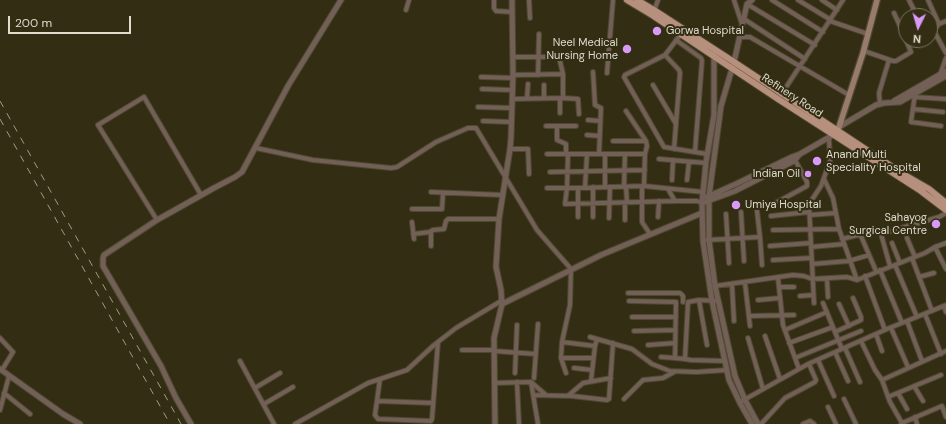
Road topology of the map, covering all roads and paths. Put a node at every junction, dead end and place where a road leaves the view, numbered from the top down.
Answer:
1 (341, 0) edge
2 (409, 0) edge
3 (494, 0) edge
4 (512, 0) edge
5 (529, 0) edge
6 (613, 0) edge
7 (626, 0) edge
8 (637, 0) edge
9 (658, 0) edge
10 (734, 0) edge
11 (772, 0) edge
12 (798, 0) edge
13 (822, 0) edge
14 (843, 0) edge
15 (877, 0) edge
16 (750, 2) edge
17 (406, 10) dead end
18 (837, 10) junction
19 (512, 12) junction
20 (653, 12) junction
21 (894, 13) dead end
22 (530, 18) dead end
23 (744, 19) junction
24 (830, 21) junction
25 (946, 21) edge
26 (898, 22) edge
27 (938, 24) edge
28 (743, 26) junction
29 (823, 32) junction
30 (539, 34) dead end
31 (682, 34) junction
32 (868, 34) junction
33 (740, 37) junction
34 (938, 38) edge
35 (676, 40) junction
36 (814, 45) junction
37 (910, 48) edge
38 (864, 51) junction
39 (714, 52) junction
40 (946, 53) edge
41 (665, 55) junction
42 (513, 57) junction
43 (538, 57) junction
44 (946, 58) edge
45 (805, 59) junction
46 (889, 60) junction
47 (733, 65) junction
48 (800, 67) junction
49 (593, 72) dead end
50 (607, 73) dead end
51 (946, 73) edge
52 (562, 74) junction
53 (538, 75) junction
54 (940, 75) junction
55 (513, 76) junction
56 (481, 77) dead end
57 (528, 84) dead end
58 (544, 85) dead end
59 (653, 85) dead end
60 (482, 90) dead end
61 (512, 90) junction
62 (849, 96) junction
63 (915, 96) junction
64 (780, 97) junction
65 (512, 98) junction
66 (527, 98) junction
67 (544, 98) junction
68 (561, 98) junction
69 (946, 99) edge
70 (894, 101) junction
71 (880, 104) junction
72 (478, 107) dead end
73 (512, 108) junction
74 (913, 109) junction
75 (626, 111) dead end
76 (943, 112) dead end
77 (560, 113) dead end
78 (578, 114) dead end
79 (588, 120) dead end
80 (483, 121) dead end
81 (600, 121) junction
82 (512, 122) junction
83 (677, 125) junction
84 (546, 126) dead end
85 (557, 126) junction
86 (576, 126) dead end
87 (941, 126) dead end
88 (835, 133) junction
89 (587, 135) dead end
90 (600, 136) junction
91 (613, 141) dead end
92 (646, 141) junction
93 (256, 148) junction
94 (674, 148) junction
95 (510, 149) junction
96 (695, 152) junction
97 (547, 154) dead end
98 (567, 154) junction
99 (587, 154) junction
100 (599, 154) junction
101 (605, 154) junction
102 (624, 154) junction
103 (645, 154) junction
104 (707, 154) junction
105 (800, 154) junction
106 (659, 159) dead end
107 (673, 160) junction
108 (795, 160) junction
109 (689, 162) junction
110 (706, 163) junction
111 (624, 170) junction
112 (645, 170) junction
113 (568, 171) junction
114 (586, 171) junction
115 (605, 171) junction
116 (550, 172) dead end
117 (529, 174) dead end
118 (506, 176) junction
119 (824, 179) junction
120 (672, 180) dead end
121 (687, 180) dead end
122 (625, 186) junction
123 (643, 186) junction
124 (585, 187) junction
125 (593, 187) junction
126 (607, 187) junction
127 (547, 188) dead end
128 (567, 188) junction
129 (578, 188) junction
130 (668, 188) junction
131 (431, 192) dead end
132 (443, 193) junction
133 (201, 195) junction
134 (502, 195) junction
135 (701, 199) junction
136 (708, 199) junction
137 (659, 201) junction
138 (675, 201) junction
139 (626, 202) junction
140 (642, 202) junction
141 (594, 203) junction
142 (610, 203) junction
143 (946, 203) edge
144 (578, 204) junction
145 (770, 206) dead end
146 (412, 209) dead end
147 (757, 211) dead end
148 (946, 211) edge
149 (741, 212) dead end
150 (702, 213) junction
151 (809, 213) junction
152 (726, 214) dead end
153 (836, 214) junction
154 (771, 216) dead end
155 (578, 217) dead end
156 (593, 217) dead end
157 (609, 218) dead end
158 (658, 218) dead end
159 (499, 219) junction
160 (157, 220) junction
161 (625, 220) dead end
162 (412, 222) dead end
163 (810, 229) junction
164 (839, 229) junction
165 (773, 230) dead end
166 (430, 232) junction
167 (413, 234) junction
168 (650, 234) junction
169 (743, 237) junction
170 (760, 237) junction
171 (727, 238) junction
172 (907, 238) dead end
173 (414, 239) dead end
174 (842, 239) junction
175 (706, 240) junction
176 (892, 242) dead end
177 (844, 244) junction
178 (946, 244) edge
179 (811, 245) junction
180 (431, 246) dead end
181 (770, 246) dead end
182 (935, 247) junction
183 (869, 255) junction
184 (812, 258) junction
185 (914, 258) junction
186 (772, 260) dead end
187 (744, 261) dead end
188 (849, 261) junction
189 (730, 263) dead end
190 (900, 263) junction
191 (812, 264) junction
192 (896, 264) junction
193 (762, 265) dead end
194 (890, 266) junction
195 (571, 269) junction
196 (946, 269) edge
197 (878, 271) junction
198 (934, 273) dead end
199 (865, 276) junction
200 (919, 277) junction
201 (778, 278) junction
202 (812, 279) junction
203 (827, 279) junction
204 (856, 280) junction
205 (746, 283) junction
206 (732, 284) junction
207 (715, 286) junction
208 (779, 287) junction
209 (794, 287) dead end
210 (628, 293) dead end
211 (813, 295) junction
212 (800, 296) dead end
213 (828, 297) dead end
214 (780, 298) junction
215 (853, 298) dead end
216 (699, 300) junction
217 (758, 300) dead end
218 (629, 301) dead end
219 (712, 301) junction
220 (718, 301) junction
221 (676, 302) junction
222 (683, 302) junction
223 (688, 302) junction
224 (502, 303) junction
225 (814, 303) dead end
226 (823, 303) dead end
227 (839, 304) dead end
228 (945, 306) edge
229 (932, 311) junction
230 (827, 312) junction
231 (946, 312) edge
232 (794, 314) dead end
233 (925, 314) junction
234 (782, 315) junction
235 (749, 316) junction
236 (632, 317) dead end
237 (676, 317) junction
238 (917, 317) junction
239 (734, 321) dead end
240 (907, 321) junction
241 (902, 323) junction
242 (538, 324) dead end
243 (517, 325) dead end
244 (750, 326) dead end
245 (849, 326) junction
246 (833, 327) junction
247 (891, 328) junction
248 (675, 330) junction
249 (784, 330) junction
250 (885, 330) junction
251 (634, 331) dead end
252 (861, 331) dead end
253 (835, 332) junction
254 (876, 334) junction
255 (765, 336) dead end
256 (590, 337) dead end
257 (0, 338) edge
258 (748, 338) dead end
259 (597, 339) junction
260 (838, 340) junction
261 (861, 341) junction
262 (438, 342) junction
263 (562, 342) junction
264 (613, 343) junction
265 (675, 343) junction
266 (789, 343) junction
267 (648, 345) dead end
268 (707, 345) dead end
269 (595, 346) junction
270 (844, 348) junction
271 (726, 349) junction
272 (462, 350) dead end
273 (494, 350) junction
274 (882, 351) dead end
275 (946, 351) edge
276 (835, 352) junction
277 (516, 353) junction
278 (536, 354) junction
279 (941, 354) junction
280 (661, 357) dead end
281 (561, 358) junction
282 (593, 358) junction
283 (675, 358) junction
284 (795, 358) junction
285 (685, 359) junction
286 (818, 360) junction
287 (240, 361) dead end
288 (725, 361) junction
289 (922, 361) junction
290 (809, 364) junction
291 (908, 367) junction
292 (574, 368) dead end
293 (799, 369) junction
294 (1, 370) edge
295 (592, 370) junction
296 (727, 370) junction
297 (675, 372) junction
298 (280, 373) dead end
299 (515, 373) dead end
300 (566, 373) dead end
301 (941, 375) dead end
302 (9, 376) junction
303 (611, 378) junction
304 (380, 379) junction
305 (532, 380) junction
306 (780, 380) junction
307 (882, 380) junction
308 (591, 381) junction
309 (848, 381) dead end
310 (517, 382) junction
311 (860, 382) dead end
312 (494, 383) junction
313 (914, 386) junction
314 (293, 387) dead end
315 (255, 388) junction
316 (763, 389) junction
317 (4, 393) junction
318 (898, 393) junction
319 (534, 395) junction
320 (547, 396) junction
321 (568, 396) junction
322 (834, 396) dead end
323 (888, 397) junction
324 (624, 399) dead end
325 (844, 399) dead end
326 (745, 400) junction
327 (377, 401) junction
328 (923, 401) dead end
329 (433, 403) junction
330 (740, 403) junction
331 (264, 404) junction
332 (828, 407) dead end
333 (0, 410) edge
334 (907, 410) dead end
335 (30, 414) dead end
336 (915, 417) junction
337 (946, 417) edge
338 (901, 423) edge
339 (80, 424) edge
340 (191, 424) edge
341 (274, 424) edge
342 (295, 424) edge
343 (495, 424) edge
344 (519, 424) edge
345 (538, 424) edge
346 (752, 424) edge
347 (759, 424) edge
348 (803, 424) edge
349 (814, 424) edge
350 (836, 424) edge
351 (856, 424) edge
352 (917, 424) edge

1 - 93 street
2 - 17 street
3 - 19 street
4 - 19 street
5 - 22 street
6 - 50 street
7 - 20 main road, Refinery Road
8 - 20 main road, Refinery Road
9 - 20 street
10 - 28 street
11 - 29 street
12 - 24 street
13 - 18 street
14 - 18 street
15 - 32 main road
16 - 23 street
16 - 36 street
18 - 24 street
19 - 42 street
20 - 31 main road, Refinery Road
20 - 39 main road, Refinery Road
21 - 26 street
23 - 28 street
23 - 45 street
24 - 29 street
24 - 32 street
25 - 27 street
28 - 33 street
29 - 36 street
30 - 43 street
31 - 35 street
31 - 39 main road, Refinery Road
32 - 38 main road
33 - 47 street
33 - 48 street
34 - 40 street
35 - 41 street
35 - 96 street
36 - 45 street
37 - 46 street
38 - 46 street
38 - 62 main road
39 - 47 main road, Refinery Road
39 - 104 street
41 - 83 street
41 - 94 street
42 - 43 street
42 - 55 street
43 - 52 street
43 - 53 street
44 - 54 street
45 - 48 street
46 - 71 street
47 - 64 main road, Refinery Road
47 - 136 street
48 - 62 street
48 - 64 street
49 - 81 street
51 - 54 street
51 - 63 street
52 - 53 street
52 - 68 street
53 - 55 street
54 - 70 street
55 - 56 street
55 - 61 street
57 - 66 street
58 - 67 street
59 - 83 street
60 - 61 street
61 - 65 street
62 - 88 main road
63 - 69 street
63 - 70 street
63 - 74 street
64 - 88 main road, Refinery Road
65 - 66 street
65 - 73 street
66 - 67 street
67 - 68 street
68 - 77 street
68 - 78 street
70 - 71 street
71 - 88 street
72 - 73 street
73 - 82 street
74 - 76 street
74 - 87 street
75 - 92 street
79 - 81 street
80 - 82 street
81 - 90 street
82 - 95 street
83 - 94 street
84 - 85 street
85 - 86 street
85 - 98 street
88 - 105 street
88 - 119 street
88 - 143 main road, Refinery Road
88 - 148 main road, Refinery Road
89 - 90 street
90 - 100 street
91 - 92 street
92 - 103 street
93 - 118 street
93 - 133 street
94 - 96 street
95 - 117 street
95 - 118 street
96 - 104 street
97 - 98 street
98 - 99 street
98 - 113 street
99 - 100 street
99 - 114 street
100 - 101 street
101 - 102 street
101 - 115 street
102 - 103 street
102 - 111 street
103 - 112 street
104 - 110 street
105 - 108 street
105 - 136 street
106 - 107 street
107 - 109 street
107 - 120 street
108 - 136 street
108 - 145 street
109 - 110 street
109 - 121 street
110 - 135 street
111 - 112 street
111 - 115 street
111 - 122 street
112 - 123 street
113 - 114 street
113 - 116 street
113 - 128 street
114 - 115 street
114 - 124 street
115 - 126 street
118 - 134 street
118 - 195 street
119 - 151 street
119 - 153 street
122 - 123 street
122 - 126 street
122 - 139 street
123 - 130 street
123 - 140 street
124 - 125 street
124 - 129 street
125 - 126 street
125 - 141 street
126 - 142 street
127 - 128 street
128 - 129 street
128 - 144 street
129 - 144 street
130 - 135 street
130 - 138 street
131 - 132 street
132 - 134 street
132 - 146 street
133 - 160 street
133 - 160 street
134 - 159 street
135 - 136 street
135 - 138 street
135 - 150 street
136 - 175 street
137 - 138 street
137 - 140 street
137 - 158 street
139 - 140 street
139 - 142 street
139 - 161 street
140 - 168 street
141 - 142 street
141 - 144 street
141 - 156 street
142 - 157 street
144 - 155 street
147 - 170 street
148 - 194 street
149 - 169 street
150 - 168 street
150 - 175 street
151 - 153 street
151 - 154 street
151 - 163 street
152 - 171 street
153 - 164 street
159 - 166 street
159 - 224 street
160 - 340 street
162 - 167 street
163 - 164 street
163 - 165 street
163 - 179 street
164 - 174 street
166 - 167 street
166 - 180 street
167 - 173 street
168 - 195 street
169 - 170 street
169 - 171 street
169 - 187 street
170 - 193 street
171 - 175 street
171 - 189 street
172 - 185 street
174 - 177 street
174 - 183 street
175 - 207 street
175 - 219 street
176 - 190 street
177 - 179 street
177 - 188 street
178 - 182 street
179 - 181 street
179 - 184 street
182 - 185 street
182 - 196 street
183 - 188 street
183 - 197 street
184 - 186 street
184 - 191 street
185 - 190 street
185 - 200 street
188 - 191 street
188 - 204 street
190 - 192 street
191 - 202 street
192 - 194 street
192 - 238 street
194 - 197 street
195 - 224 street
195 - 263 street
197 - 199 street
197 - 241 street
198 - 200 street
199 - 204 street
199 - 250 street
200 - 229 street
201 - 202 street
201 - 205 street
201 - 208 street
202 - 203 street
202 - 211 street
203 - 204 street
203 - 213 street
205 - 206 street
205 - 235 street
206 - 207 street
206 - 239 street
207 - 220 street
208 - 209 street
208 - 214 street
210 - 222 street
211 - 212 street
211 - 225 street
214 - 217 street
214 - 234 street
215 - 245 street
216 - 219 street
216 - 223 street
216 - 268 street
218 - 221 street
219 - 220 street
219 - 271 street
220 - 271 street
221 - 222 street
221 - 237 street
222 - 223 street
223 - 285 street
224 - 262 street
224 - 273 street
226 - 230 street
227 - 245 street
228 - 229 street
228 - 231 street
229 - 233 street
230 - 246 street
230 - 249 street
232 - 234 street
233 - 238 street
233 - 279 street
234 - 235 street
234 - 249 street
235 - 244 street
236 - 237 street
237 - 248 street
238 - 240 street
240 - 241 street
240 - 289 street
241 - 247 street
242 - 278 street
243 - 277 street
245 - 253 street
246 - 253 street
246 - 266 street
247 - 250 street
247 - 291 street
248 - 251 street
248 - 265 street
249 - 266 street
250 - 254 street
252 - 260 street
253 - 260 street
254 - 261 street
254 - 274 street
255 - 306 street
256 - 259 street
257 - 294 street
258 - 316 street
259 - 264 street
259 - 269 street
260 - 270 street
260 - 284 street
261 - 270 street
261 - 307 street
262 - 304 street
262 - 329 street
263 - 269 street
263 - 281 street
264 - 297 street
264 - 303 street
265 - 267 street
265 - 283 street
266 - 284 street
269 - 282 street
270 - 276 street
270 - 311 street
271 - 288 street
271 - 326 street
272 - 273 street
273 - 277 street
273 - 312 street
275 - 279 street
276 - 286 street
276 - 309 street
277 - 278 street
277 - 299 street
278 - 305 street
279 - 289 street
280 - 283 street
281 - 282 street
281 - 300 street
282 - 295 street
283 - 285 street
284 - 293 street
285 - 288 street
286 - 290 street
286 - 322 street
287 - 315 street
288 - 296 street
289 - 291 street
290 - 293 street
290 - 347 street
291 - 307 street
292 - 295 street
293 - 306 street
294 - 302 street
295 - 308 street
296 - 297 street
296 - 330 street
297 - 324 street
298 - 315 street
301 - 313 street
302 - 317 street
302 - 339 street
303 - 308 street
303 - 321 street
304 - 327 street
304 - 342 street
305 - 310 street
305 - 319 street
305 - 320 street
306 - 316 street
307 - 323 street
308 - 321 street
310 - 312 street
310 - 344 street
312 - 343 street
313 - 318 street
313 - 328 street
314 - 331 street
315 - 331 street
316 - 326 street
317 - 333 street
317 - 335 street
318 - 323 street
318 - 334 street
319 - 320 street
319 - 345 street
320 - 321 street
323 - 338 street
325 - 351 street
326 - 330 street
326 - 347 street
327 - 329 street
327 - 329 street
330 - 346 street
331 - 341 street
332 - 350 street
336 - 337 street
336 - 338 street
336 - 352 street
348 - 349 street

